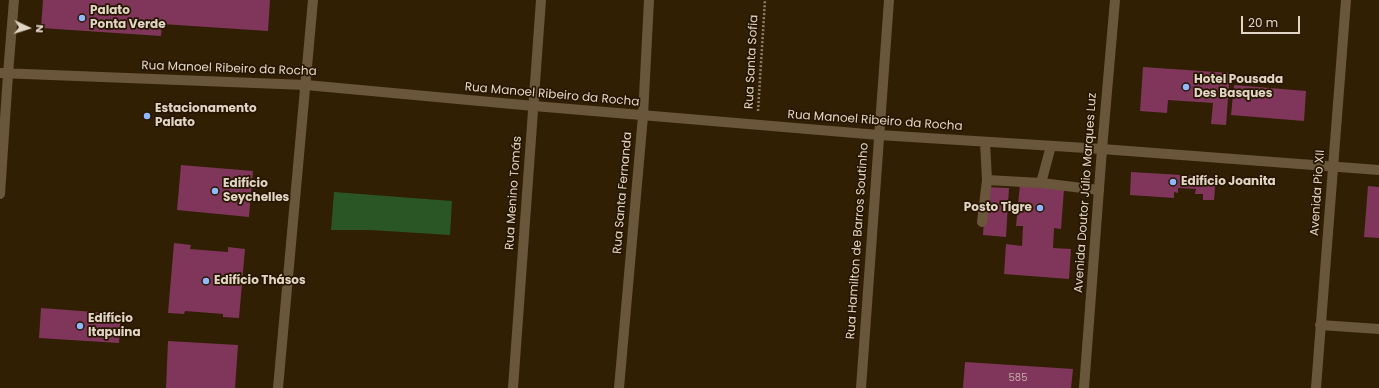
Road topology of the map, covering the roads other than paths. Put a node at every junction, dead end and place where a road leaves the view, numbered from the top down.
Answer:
1 (14, 0) edge
2 (313, 0) edge
3 (541, 0) edge
4 (649, 0) edge
5 (888, 0) edge
6 (1115, 0) edge
7 (1346, 0) edge
8 (4, 73) edge
9 (306, 85) junction
10 (534, 106) junction
11 (643, 116) junction
12 (879, 135) junction
13 (985, 142) junction
14 (1051, 146) junction
15 (1102, 149) junction
16 (1333, 166) junction
17 (1379, 170) edge
18 (986, 180) junction
19 (1042, 183) junction
20 (1099, 190) junction
21 (0, 194) edge
22 (982, 222) dead end
23 (1320, 326) junction
24 (1379, 329) edge
25 (278, 388) edge
26 (513, 388) edge
27 (619, 388) edge
28 (861, 388) edge
29 (1084, 388) edge
30 (1316, 388) edge

1 - 8 street
2 - 9 street
3 - 10 street, Rua Menino Tomás
4 - 11 street, Rua Santa Fernanda
5 - 12 street, Rua Hamilton de Barros Soutinho
6 - 15 street, Avenida Doutor Júlio Marques Luz
7 - 16 street, Avenida Pio XII
8 - 9 street, Rua Manoel Ribeiro da Rocha
8 - 21 street
9 - 10 street, Rua Manoel Ribeiro da Rocha
9 - 25 street
10 - 11 street, Rua Manoel Ribeiro da Rocha
10 - 26 street, Rua Menino Tomás
11 - 12 street, Rua Manoel Ribeiro da Rocha
11 - 27 street, Rua Santa Fernanda
12 - 13 street, Rua Manoel Ribeiro da Rocha
12 - 28 street, Rua Hamilton de Barros Soutinho
13 - 14 street, Rua Manoel Ribeiro da Rocha
13 - 18 street
14 - 15 street, Rua Manoel Ribeiro da Rocha
14 - 19 street
15 - 16 street, Rua Manoel Ribeiro da Rocha
15 - 20 street, Avenida Doutor Júlio Marques Luz
16 - 17 street, Rua Manoel Ribeiro da Rocha
16 - 23 street, Avenida Pio XII
18 - 19 street
18 - 22 street
19 - 20 street
20 - 29 street, Avenida Doutor Júlio Marques Luz
23 - 24 street
23 - 30 street, Avenida Pio XII

